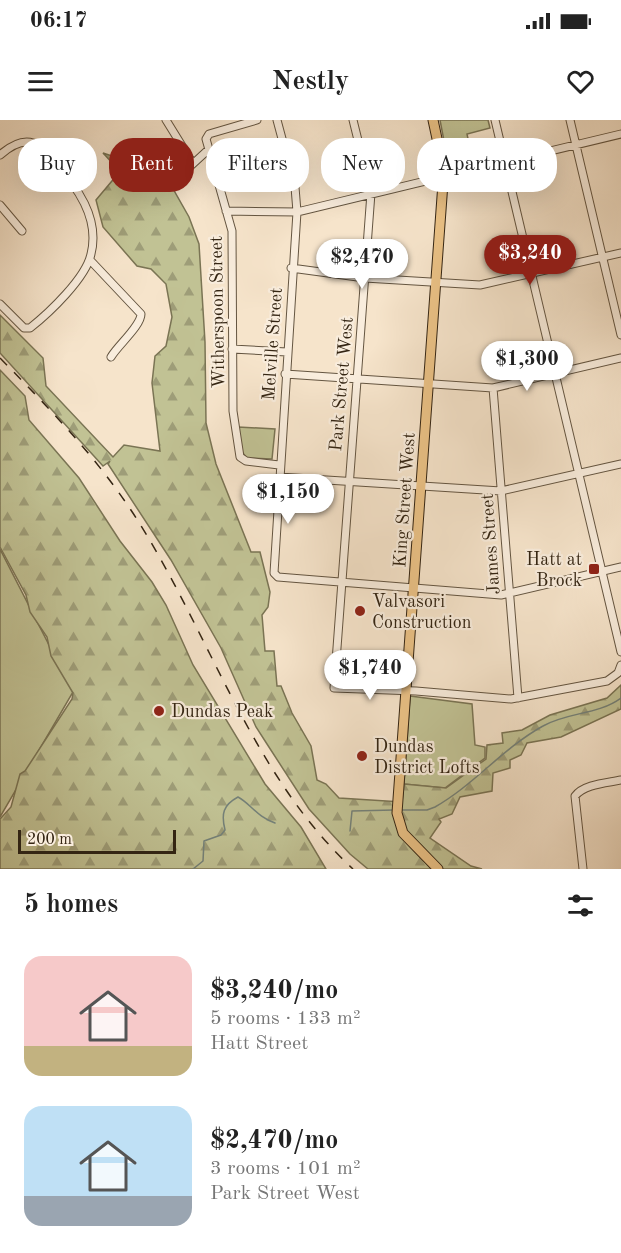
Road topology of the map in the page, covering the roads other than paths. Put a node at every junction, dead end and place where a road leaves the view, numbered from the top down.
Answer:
1 (166, 120) edge
2 (257, 120) edge
3 (277, 120) edge
4 (353, 120) edge
5 (433, 120) edge
6 (495, 120) edge
7 (570, 120) edge
8 (621, 134) edge
9 (177, 138) edge
10 (206, 138) edge
11 (436, 138) edge
12 (499, 138) edge
13 (576, 145) junction
14 (557, 149) edge
15 (206, 151) edge
16 (0, 155) edge
17 (194, 160) edge
18 (417, 183) edge
19 (221, 192) edge
20 (442, 192) edge
21 (511, 192) edge
22 (371, 193) junction
23 (0, 205) edge
24 (226, 211) junction
25 (297, 212) junction
26 (22, 231) dead end
27 (621, 253) edge
28 (602, 257) junction
29 (90, 260) junction
30 (291, 268) junction
31 (531, 273) junction
32 (365, 278) junction
33 (436, 282) junction
34 (0, 304) edge
35 (621, 335) edge
36 (232, 350) junction
37 (287, 352) junction
38 (111, 357) dead end
39 (621, 358) edge
40 (555, 373) junction
41 (285, 374) junction
42 (357, 379) junction
43 (429, 385) junction
44 (493, 388) junction
45 (621, 464) edge
46 (279, 465) junction
47 (578, 474) junction
48 (279, 477) junction
49 (349, 481) junction
50 (421, 487) junction
51 (501, 491) junction
52 (621, 567) edge
53 (603, 572) junction
54 (342, 583) junction
55 (414, 589) junction
56 (508, 595) junction
57 (621, 651) edge
58 (621, 665) edge
59 (407, 690) junction
60 (518, 698) junction
61 (621, 780) edge
62 (438, 869) edge
63 (583, 869) edge

1 - 9 street
2 - 10 street, Witherspoon Street
3 - 25 street, Melville Street
4 - 22 street, Park Street West
5 - 11 main road, King Street West
6 - 12 street
7 - 13 street
8 - 13 street
13 - 14 street
13 - 28 street
15 - 17 street
16 - 29 street
18 - 22 street
19 - 24 street, Witherspoon Street
20 - 33 main road, King Street West
21 - 31 street
22 - 25 street
22 - 32 street, Park Street West
23 - 26 street
24 - 25 street
24 - 36 street, Witherspoon Street
25 - 30 street, Melville Street
27 - 28 street
28 - 31 street
28 - 35 street
29 - 34 street
29 - 38 street
30 - 32 street
30 - 37 street, Melville Street
31 - 33 street
31 - 40 street
32 - 33 street
32 - 42 street, Park Street West
33 - 43 main road, King Street West
36 - 37 street
36 - 46 street, Witherspoon Street
37 - 41 street, Melville Street
39 - 40 street
40 - 44 street
40 - 47 street
41 - 42 street
41 - 46 street, Melville Street
42 - 43 street
42 - 49 street, Park Street West
43 - 44 street
43 - 50 main road, King Street West
44 - 51 street, James Street
45 - 47 street
46 - 48 street, Melville Street
47 - 51 street
47 - 53 street
48 - 49 street
48 - 54 street, Melville Street
49 - 50 street
49 - 54 street, Park Street West
50 - 51 street
50 - 55 main road, King Street West
51 - 56 street, James Street
52 - 53 street
53 - 56 street
53 - 57 street
54 - 55 street
54 - 59 street, Park Street West
55 - 56 street
55 - 59 main road, King Street West
56 - 60 street, James Street
58 - 60 street
59 - 60 street
59 - 62 main road, King Street West
61 - 63 street

